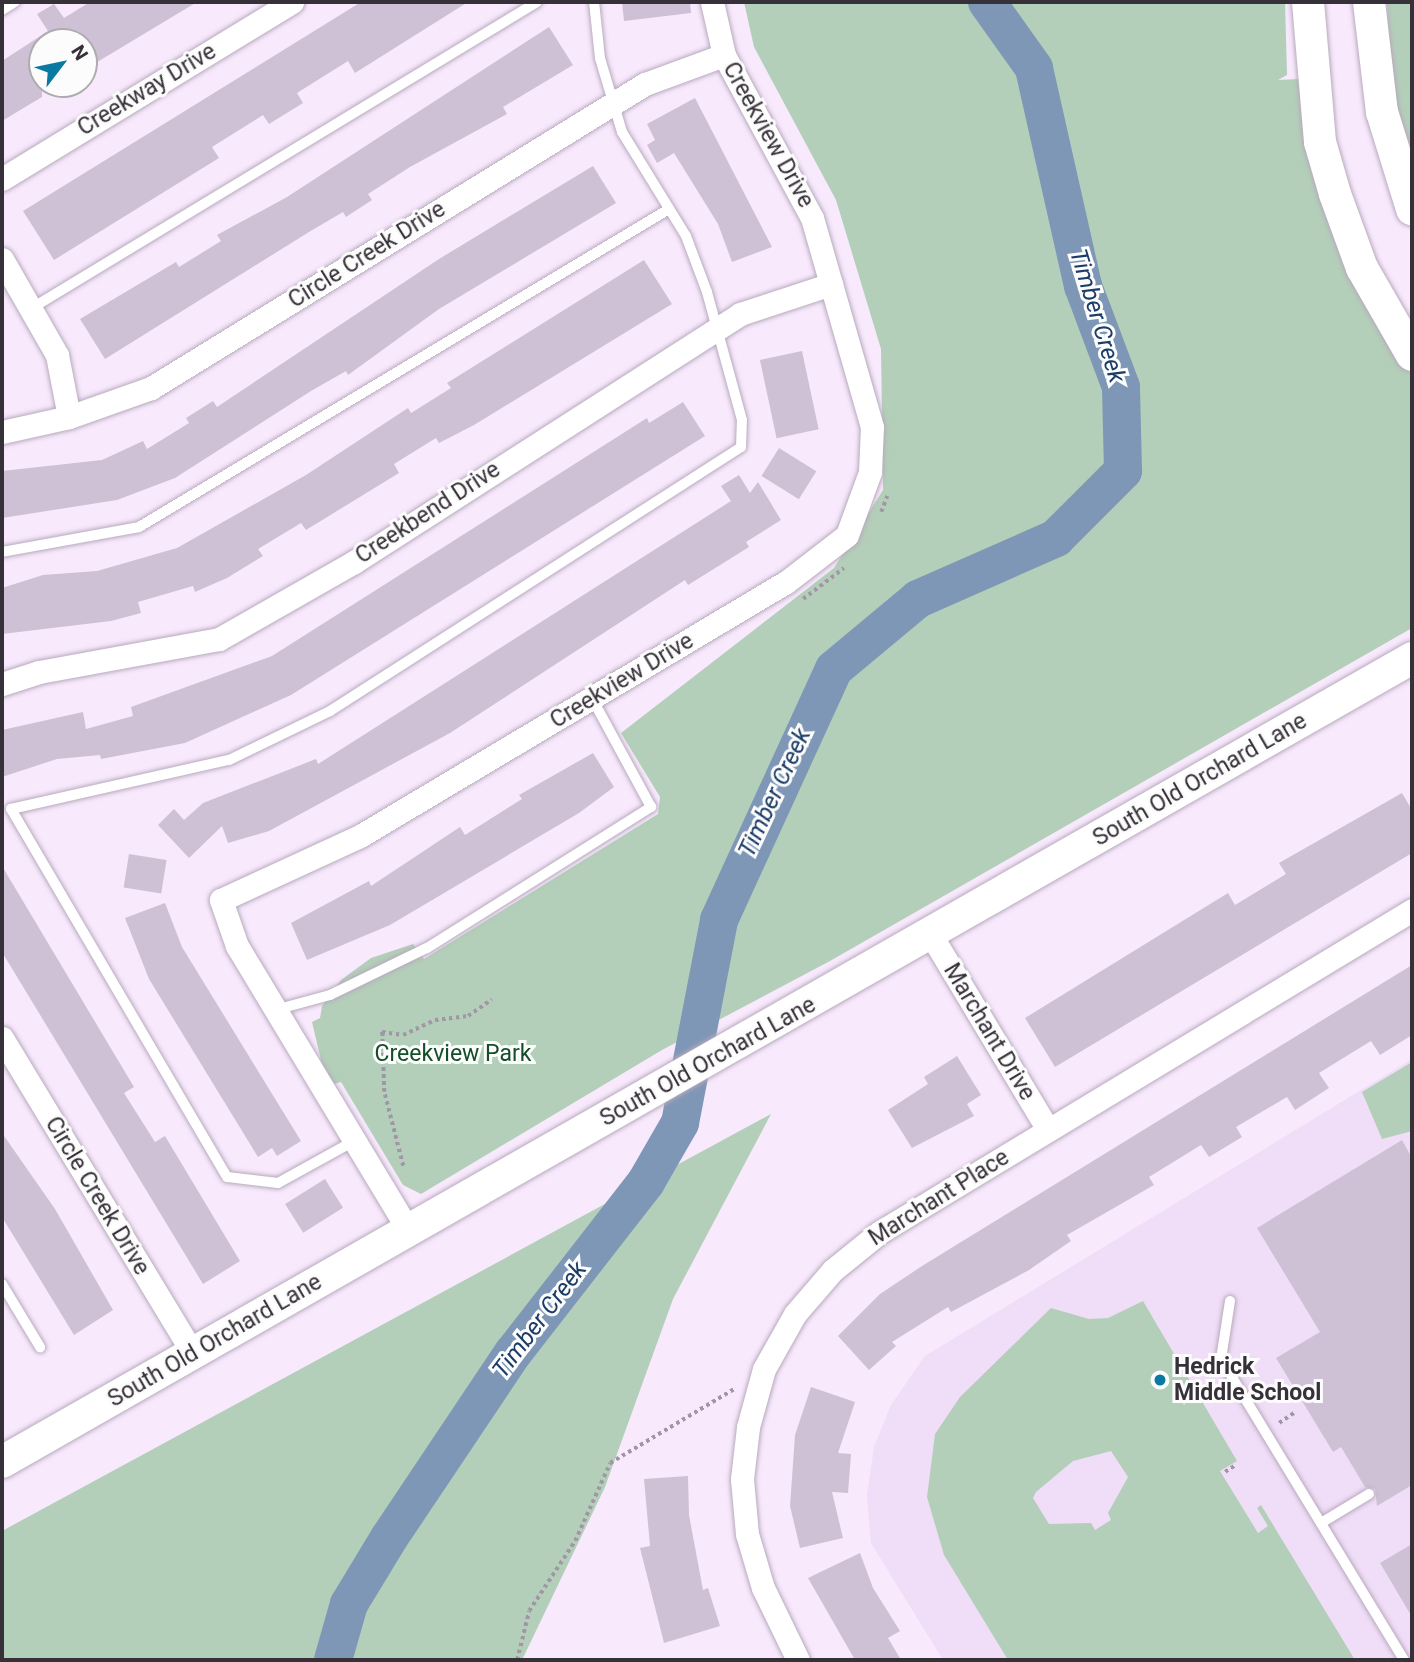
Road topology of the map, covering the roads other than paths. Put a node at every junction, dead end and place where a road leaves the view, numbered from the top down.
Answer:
1 (15, 2) edge
2 (292, 2) edge
3 (537, 2) edge
4 (594, 2) edge
5 (712, 2) edge
6 (1308, 2) edge
7 (1369, 2) edge
8 (2, 10) edge
9 (724, 55) junction
10 (614, 103) junction
11 (2, 179) edge
12 (669, 209) junction
13 (1412, 209) edge
14 (2, 259) edge
15 (831, 284) junction
16 (32, 308) junction
17 (717, 327) junction
18 (1412, 355) edge
19 (69, 417) junction
20 (2, 432) edge
21 (2, 551) edge
22 (1412, 658) edge
23 (2, 684) edge
24 (593, 700) junction
25 (6, 811) edge
26 (1412, 910) edge
27 (931, 935) junction
28 (275, 1010) junction
29 (2, 1038) edge
30 (1048, 1130) junction
31 (354, 1141) junction
32 (409, 1231) junction
33 (3, 1290) edge
34 (1230, 1301) dead end
35 (40, 1347) dead end
36 (193, 1354) junction
37 (2, 1462) edge
38 (1369, 1494) dead end
39 (1321, 1523) junction
40 (798, 1660) edge
41 (1404, 1660) edge

1 - 8 lane
2 - 11 street, Creekway Drive
3 - 16 lane
4 - 10 lane
5 - 9 street, Creekview Drive
6 - 18 street
7 - 13 street
9 - 10 street, Circle Creek Drive
9 - 15 street, Creekview Drive
10 - 12 lane
10 - 19 street, Circle Creek Drive
12 - 17 lane
12 - 21 lane
14 - 16 street
15 - 17 street, Creekbend Drive
15 - 24 street, Creekview Drive
16 - 19 street
17 - 23 street, Creekbend Drive
17 - 25 lane
19 - 20 street, Circle Creek Drive
22 - 27 street, South Old Orchard Lane
24 - 28 street, Creekview Drive
24 - 28 lane
25 - 31 lane
26 - 30 street, Marchant Place
27 - 30 street, Marchant Drive
27 - 32 street, South Old Orchard Lane
28 - 31 street, Creekview Drive
29 - 36 street, Circle Creek Drive
30 - 40 street, Marchant Place
31 - 32 street, Creekview Drive
32 - 36 street, South Old Orchard Lane
33 - 35 lane
34 - 39 lane
36 - 37 street, South Old Orchard Lane
38 - 39 lane
39 - 41 lane

